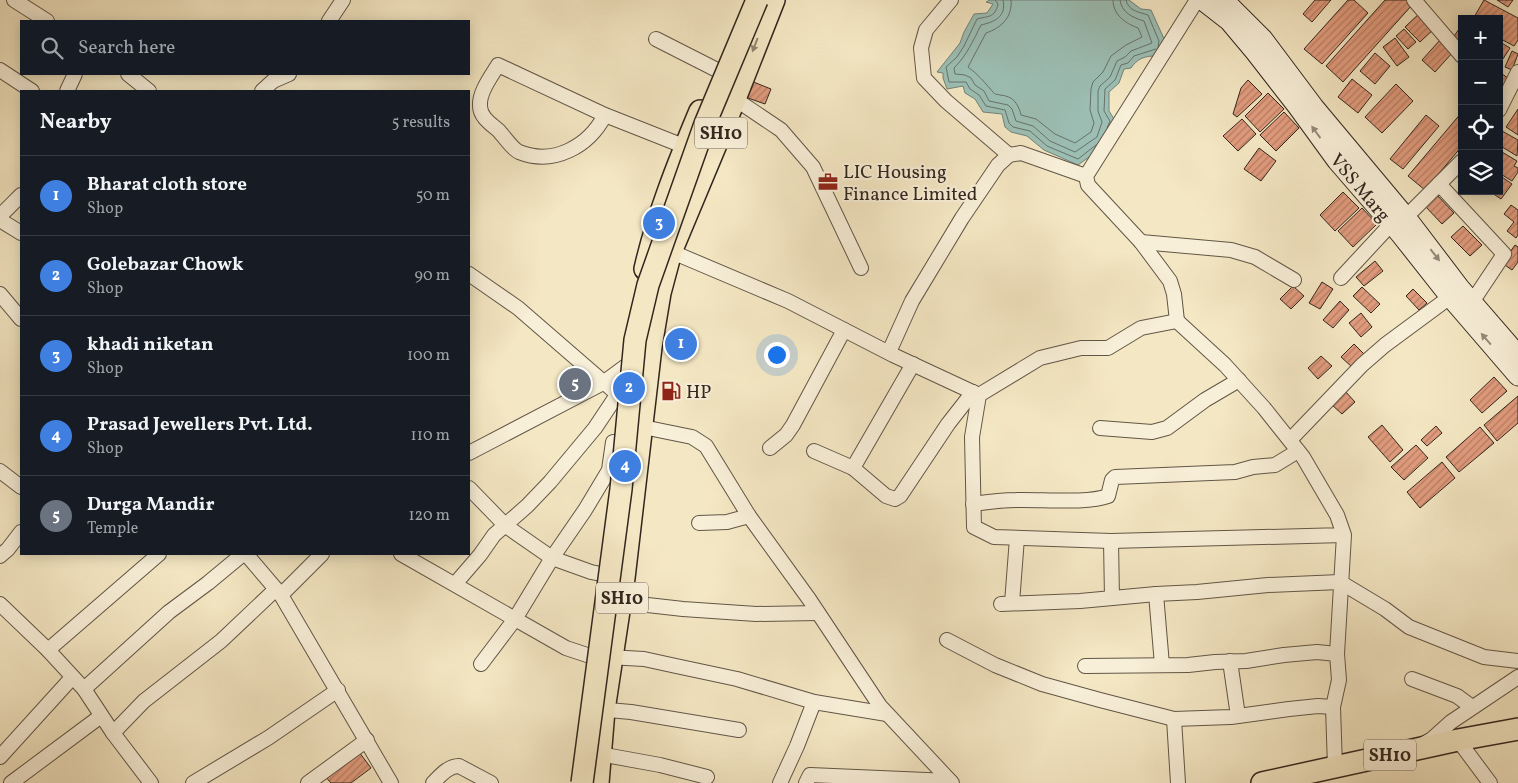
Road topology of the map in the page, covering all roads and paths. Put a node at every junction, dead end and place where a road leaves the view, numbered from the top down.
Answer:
1 (14, 0) edge
2 (342, 0) edge
3 (746, 0) edge
4 (757, 0) edge
5 (774, 0) edge
6 (950, 0) edge
7 (1197, 0) edge
8 (1202, 0) edge
9 (1224, 0) edge
10 (1414, 0) edge
11 (1234, 17) junction
12 (45, 20) edge
13 (330, 20) edge
14 (656, 39) dead end
15 (1458, 51) edge
16 (0, 70) edge
17 (717, 70) junction
18 (1518, 72) edge
19 (75, 75) edge
20 (129, 75) edge
21 (286, 75) edge
22 (30, 90) edge
23 (67, 90) edge
24 (149, 90) edge
25 (263, 90) edge
26 (735, 99) junction
27 (1501, 105) edge
28 (605, 115) junction
29 (685, 146) junction
30 (1009, 155) junction
31 (711, 157) junction
32 (1458, 165) edge
33 (1086, 176) junction
34 (1439, 184) junction
35 (20, 196) edge
36 (0, 216) edge
37 (0, 220) edge
38 (1403, 226) junction
39 (20, 232) edge
40 (1140, 242) junction
41 (652, 243) junction
42 (671, 252) junction
43 (862, 268) dead end
44 (470, 275) edge
45 (1341, 278) dead end
46 (1294, 280) dead end
47 (0, 294) edge
48 (1450, 297) junction
49 (1472, 302) junction
50 (20, 318) edge
51 (1177, 321) junction
52 (844, 330) junction
53 (651, 347) junction
54 (889, 352) junction
55 (1518, 355) edge
56 (913, 364) junction
57 (624, 367) junction
58 (1518, 376) edge
59 (1239, 380) junction
60 (603, 383) junction
61 (976, 394) junction
62 (620, 397) junction
63 (642, 428) junction
64 (1100, 428) dead end
65 (619, 443) junction
66 (1294, 446) junction
67 (770, 448) dead end
68 (470, 452) edge
69 (814, 452) dead end
70 (853, 468) junction
71 (0, 471) edge
72 (20, 485) edge
73 (470, 489) edge
74 (973, 504) junction
75 (749, 516) junction
76 (699, 523) dead end
77 (506, 526) junction
78 (20, 533) edge
79 (1344, 535) junction
80 (1017, 538) junction
81 (1111, 541) junction
82 (158, 555) edge
83 (244, 555) edge
84 (246, 555) edge
85 (321, 555) edge
86 (403, 555) edge
87 (0, 556) edge
88 (552, 558) junction
89 (603, 574) junction
90 (624, 578) junction
91 (1340, 582) junction
92 (455, 584) junction
93 (278, 592) junction
94 (1156, 594) junction
95 (1112, 598) junction
96 (599, 599) junction
97 (621, 602) junction
98 (0, 604) edge
99 (818, 612) junction
100 (515, 619) junction
101 (947, 640) dead end
102 (48, 650) junction
103 (1337, 654) junction
104 (590, 656) junction
105 (612, 656) junction
106 (1230, 661) junction
107 (1518, 661) edge
108 (481, 664) dead end
109 (1162, 665) junction
110 (1085, 666) dead end
111 (1518, 677) edge
112 (73, 678) junction
113 (1412, 679) dead end
114 (84, 689) junction
115 (338, 690) junction
116 (814, 702) junction
117 (1333, 707) junction
118 (1472, 707) junction
119 (584, 708) junction
120 (604, 710) junction
121 (887, 714) junction
122 (101, 716) junction
123 (1238, 716) junction
124 (1174, 719) junction
125 (1518, 729) edge
126 (739, 730) dead end
127 (113, 733) junction
128 (367, 740) junction
129 (1458, 740) junction
130 (1415, 749) junction
131 (578, 752) junction
132 (600, 754) junction
133 (0, 757) edge
134 (1335, 767) junction
135 (707, 777) dead end
136 (951, 782) edge
137 (11, 783) edge
138 (151, 783) edge
139 (193, 783) edge
140 (308, 783) edge
141 (392, 783) edge
142 (433, 783) edge
143 (491, 783) edge
144 (574, 783) edge
145 (582, 783) edge
146 (598, 783) edge
147 (780, 783) edge
148 (806, 783) edge
149 (1178, 783) edge
150 (1262, 783) edge
151 (1490, 783) edge

1 - 12 street
2 - 13 street
3 - 17 main road
4 - 145 main road, bridge
5 -> 26 main road, SH10
6 - 30 street
7 - 33 street
8 - 11 main road
9 - 11 main road
10 - 15 street
11 - 38 main road
14 - 17 street
16 - 22 street
17 - 29 main road
18 - 27 street
19 - 23 street
20 - 24 street
21 - 25 street
26 - 31 main road, SH10
26 - 43 street
28 - 28 street
28 - 29 street
29 - 31 street
29 - 41 main road
30 - 33 street
30 - 54 street
31 - 42 main road, SH10
32 - 34 street
33 - 40 street
34 - 38 street
34 - 49 street
35 - 36 street
37 - 39 street
38 - 45 street
38 - 48 main road, VSS Marg
38 -> 49 main road
40 - 46 street
40 - 51 street
41 - 42 street
41 - 57 main road
42 - 52 street
42 - 53 main road, SH10
44 - 60 street
47 - 50 street
58 -> 48 main road, VSS Marg
48 - 66 street
49 - 55 main road
51 - 59 street
51 - 61 street
52 - 54 street
52 - 67 street
53 - 57 street
53 - 63 main road, SH10
54 - 56 street
56 - 61 street
56 - 70 street
57 - 60 street
57 - 62 main road
59 - 64 street
59 - 66 street
60 - 62 street
60 - 68 street
61 - 70 street
61 - 74 street
62 - 63 street
62 - 65 main road
62 - 77 street
63 - 65 street
63 - 75 street
63 - 90 main road, SH10
65 - 88 street
65 - 89 main road
66 - 74 street
66 - 79 street
69 - 70 street
71 - 72 street
73 - 77 street
74 - 80 street
75 - 76 street
75 - 99 street
77 - 88 street
77 - 92 street
78 - 87 street
79 - 81 street
79 - 91 street
80 - 81 street
80 - 95 street
81 - 95 street
82 - 102 street
83 - 114 street
84 - 93 street
85 - 93 street
86 - 92 street
88 - 89 street
88 - 100 street
89 - 90 street
89 - 96 main road
90 - 97 main road, SH10
91 - 94 street
91 - 103 street
91 - 107 street
92 - 100 street
93 - 115 street
93 - 127 street
94 - 95 street
94 - 109 street
96 - 97 street
96 - 104 main road
97 - 99 street
97 - 105 main road, SH10
98 - 102 street
99 - 121 street
100 - 104 street
100 - 108 street
101 - 124 street
102 - 112 street
103 - 106 street
103 - 117 street
104 - 105 street
104 - 119 main road
105 - 116 street
105 - 120 main road, SH10
106 - 109 street
106 - 123 street
109 - 110 street
111 - 118 street
112 - 114 street
112 - 133 street
113 - 118 street
114 - 122 street
115 - 128 street
115 - 139 street
116 - 121 street
116 - 147 street
117 - 123 street
117 - 134 street
118 - 130 street
119 - 120 street
119 - 131 main road
120 - 126 street
120 - 132 main road, SH10
121 - 136 street
122 - 127 street
122 - 137 street
123 - 124 street
124 - 149 street
125 - 129 main road, SH10
127 - 138 street
128 - 140 street
128 - 141 street
129 - 130 main road, SH10
129 - 151 street
130 - 134 main road, SH10
131 - 132 street
131 - 144 main road
132 - 135 street
132 - 146 main road, SH10
134 - 150 main road, SH10
136 - 148 street
142 - 143 street

